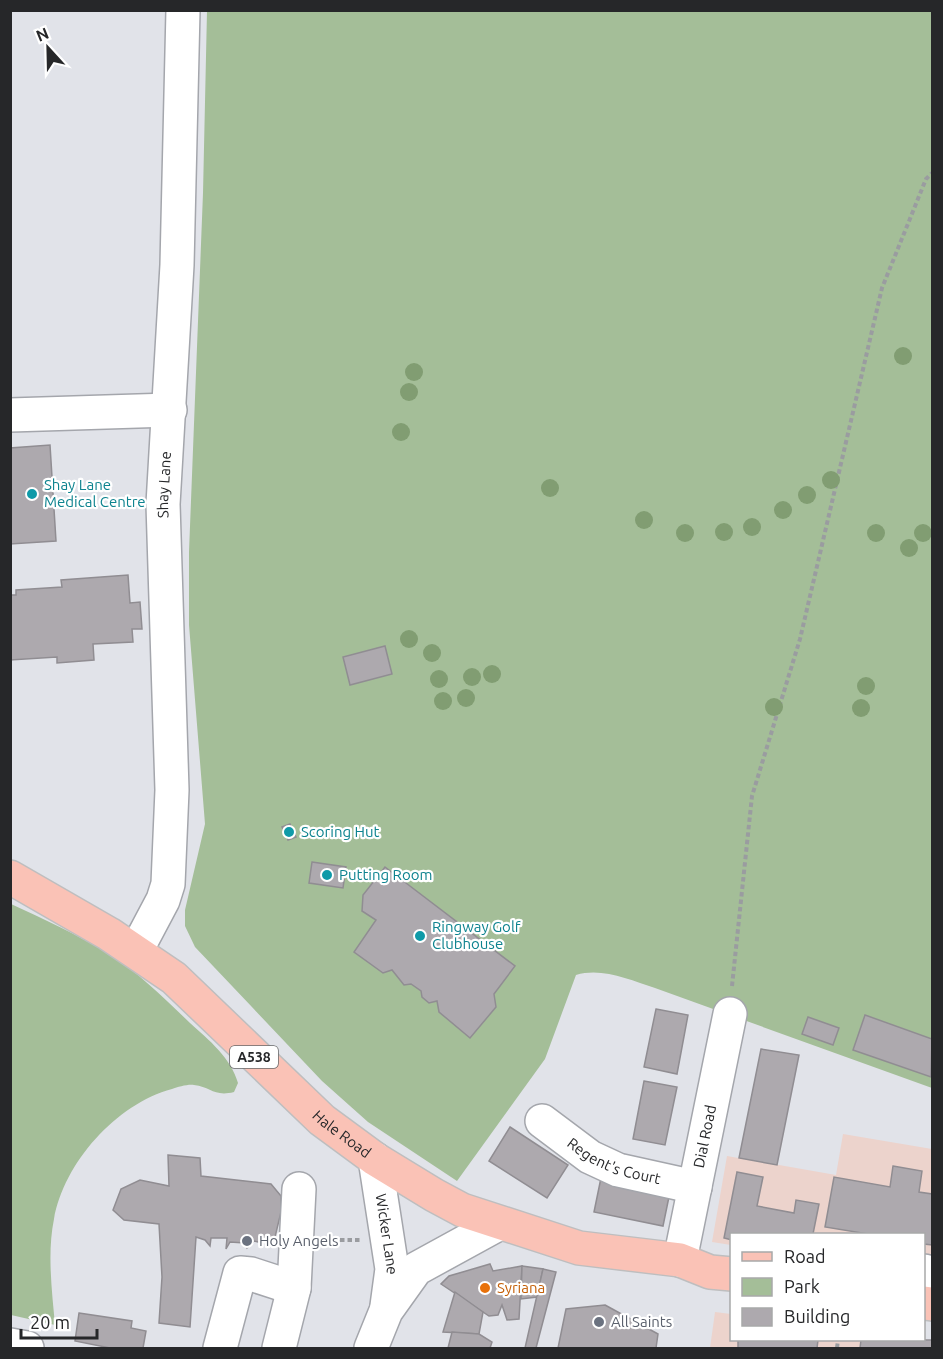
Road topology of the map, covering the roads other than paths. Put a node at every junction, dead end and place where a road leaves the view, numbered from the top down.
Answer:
1 (183, 10) edge
2 (170, 410) junction
3 (10, 415) edge
4 (10, 876) edge
5 (136, 951) junction
6 (730, 1014) road end
7 (542, 1121) dead end
8 (375, 1159) junction
9 (695, 1187) junction
10 (299, 1189) dead end
11 (500, 1223) junction
12 (680, 1260) junction
13 (730, 1274) edge
14 (294, 1288) junction
15 (386, 1311) junction
16 (10, 1345) edge
17 (27, 1348) edge
18 (220, 1348) edge
19 (279, 1348) edge
20 (371, 1348) edge

1 - 2 street, Shay Lane
2 - 3 street
2 - 5 street, Shay Lane
4 - 5 main road, Hale Road / A538
5 - 8 main road, Hale Road / A538
6 - 9 street, Dial Road
7 - 9 street, Regent's Court
8 - 11 main road, Hale Road
8 - 15 street, Wicker Lane
9 - 12 street, Dial Road
10 - 14 street
11 - 12 main road, Hale Road
11 - 15 street, Wicker Lane
12 - 13 main road, Hale Road
14 - 18 street
14 - 19 street
15 - 20 street, Wicker Lane
16 - 17 street

